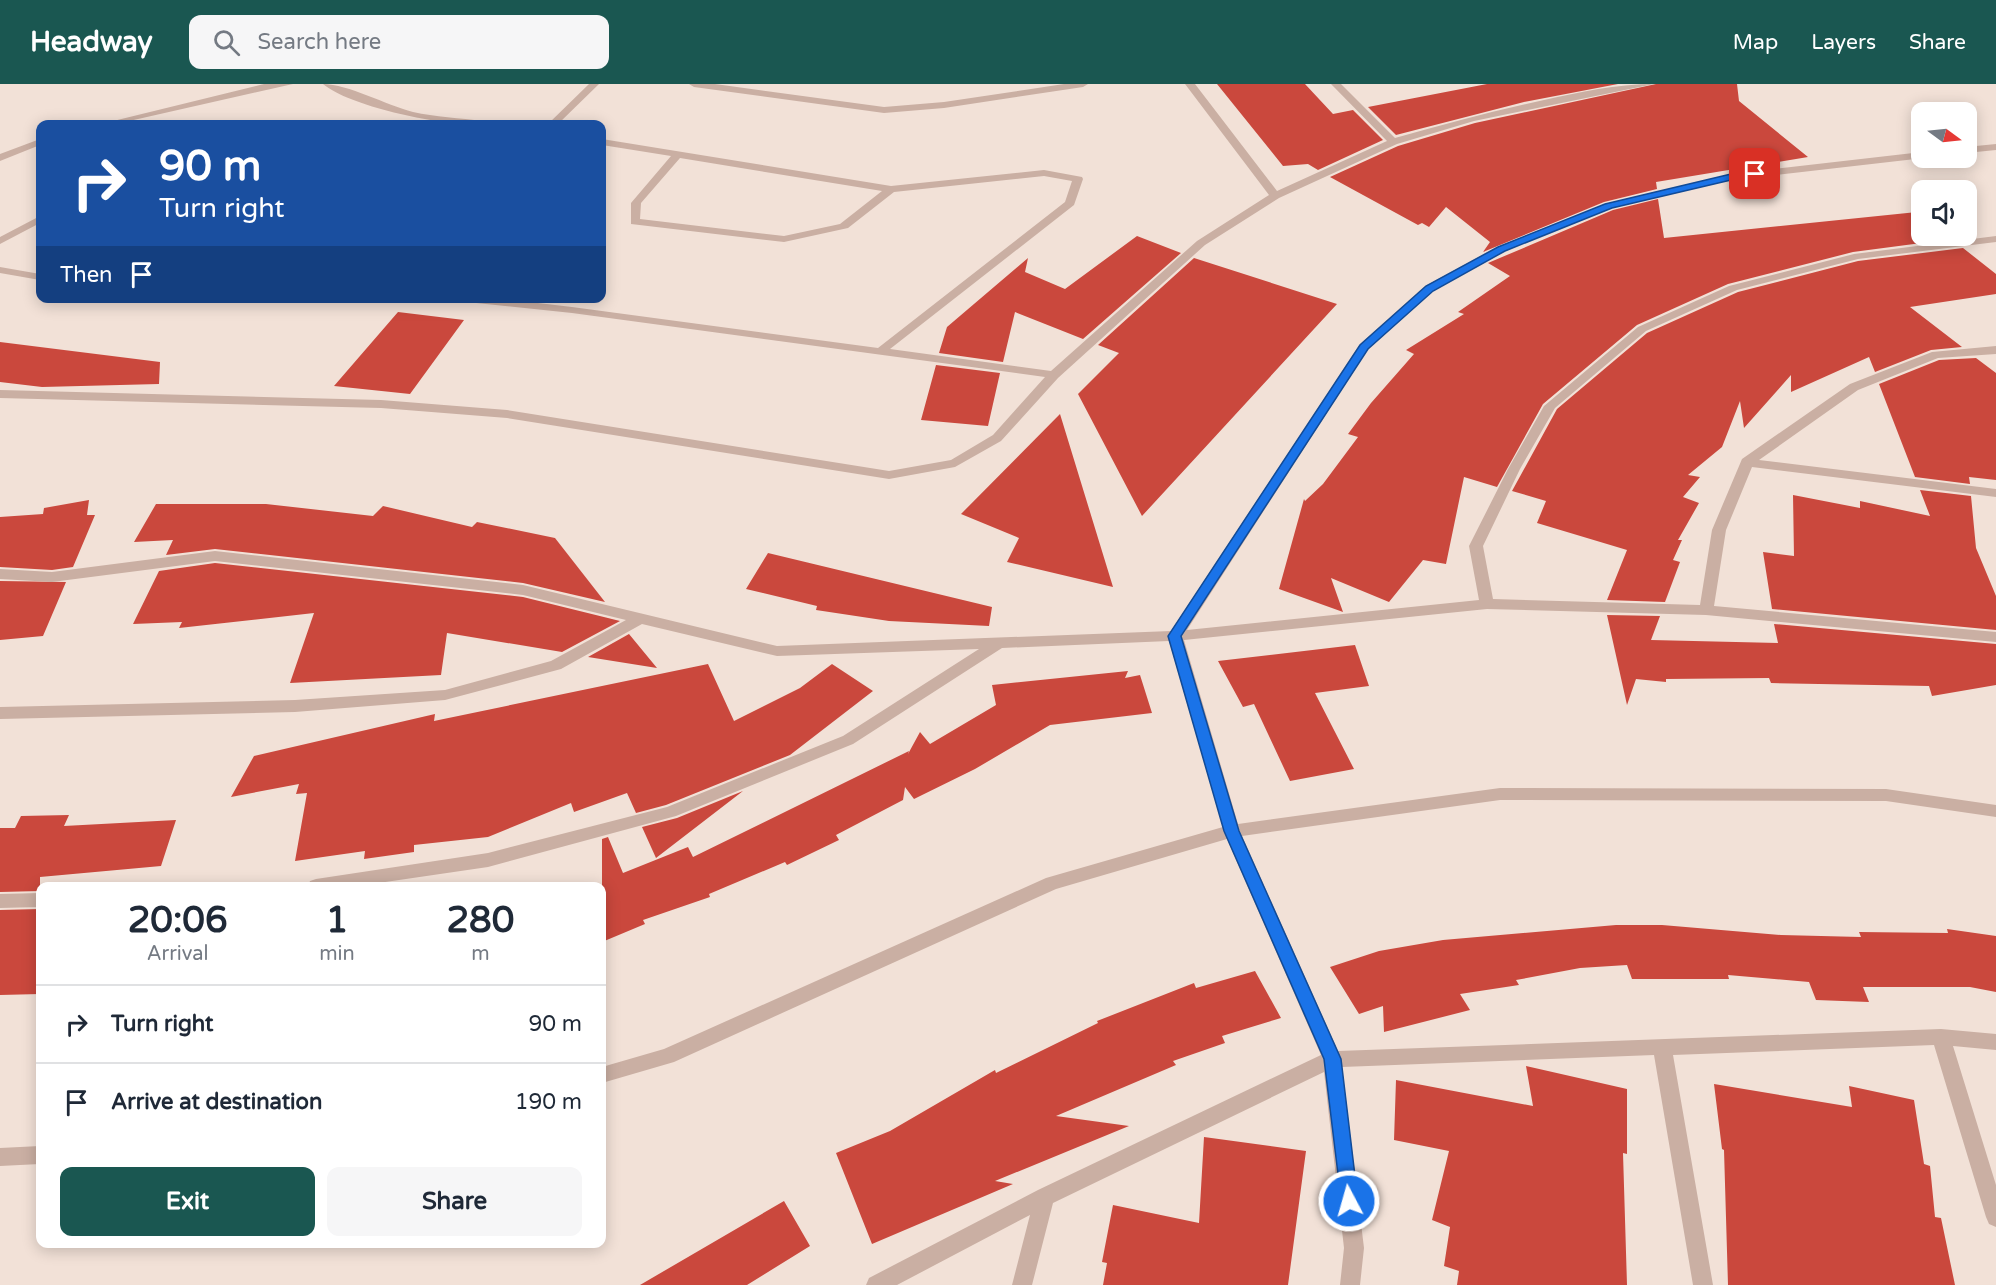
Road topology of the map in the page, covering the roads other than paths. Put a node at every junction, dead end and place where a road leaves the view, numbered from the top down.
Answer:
1 (288, 84) edge
2 (328, 84) edge
3 (594, 84) edge
4 (694, 84) edge
5 (1083, 84) edge
6 (1190, 84) edge
7 (1336, 84) edge
8 (1649, 84) edge
9 (123, 120) edge
10 (452, 120) edge
11 (557, 120) edge
12 (1393, 142) junction
13 (606, 143) edge
14 (36, 144) edge
15 (1996, 147) edge
16 (1977, 149) edge
17 (677, 154) junction
18 (1911, 156) edge
19 (0, 158) edge
20 (891, 189) junction
21 (1275, 196) junction
22 (36, 221) edge
23 (1996, 239) edge
24 (0, 241) edge
25 (0, 270) edge
26 (36, 276) edge
27 (505, 303) edge
28 (1996, 350) edge
29 (881, 351) junction
30 (1054, 375) junction
31 (0, 394) edge
32 (1747, 462) junction
33 (1996, 493) edge
34 (0, 574) edge
35 (1486, 604) junction
36 (1706, 610) junction
37 (641, 618) junction
38 (1174, 636) junction
39 (1996, 637) edge
40 (998, 643) junction
41 (0, 713) edge
42 (1996, 811) edge
43 (1232, 831) junction
44 (342, 882) edge
45 (36, 900) edge
46 (0, 902) edge
47 (1941, 1037) junction
48 (1996, 1042) edge
49 (1662, 1046) junction
50 (1332, 1059) junction
51 (606, 1074) edge
52 (36, 1155) edge
53 (0, 1157) edge
54 (1045, 1197) junction
55 (1996, 1217) edge
56 (876, 1285) edge
57 (1022, 1285) edge
58 (1350, 1285) edge
59 (1703, 1285) edge

1 - 9 street
2 - 10 street
3 - 11 street
4 - 5 street
6 - 21 street
7 - 12 street
8 - 12 street
12 - 21 street
13 - 17 street
14 - 19 street
15 - 16 street
17 - 20 street
17 - 20 street
18 - 38 street
20 - 29 street
21 - 30 street
22 - 24 street
23 - 35 street
25 - 26 street
27 - 29 street
28 - 32 street
29 - 30 street
30 - 31 street
32 - 33 street
32 - 36 street
34 - 37 street
35 - 36 street
35 - 38 street
36 - 39 street
37 - 40 street
37 - 41 street
38 - 40 street
38 - 43 street
40 - 44 street
42 - 43 street
43 - 50 street
43 - 51 street
45 - 46 street
47 - 48 street
47 - 49 street
47 - 55 street
49 - 50 street
49 - 59 street
50 - 54 street
50 - 58 street
52 - 53 street
54 - 56 street
54 - 57 street

